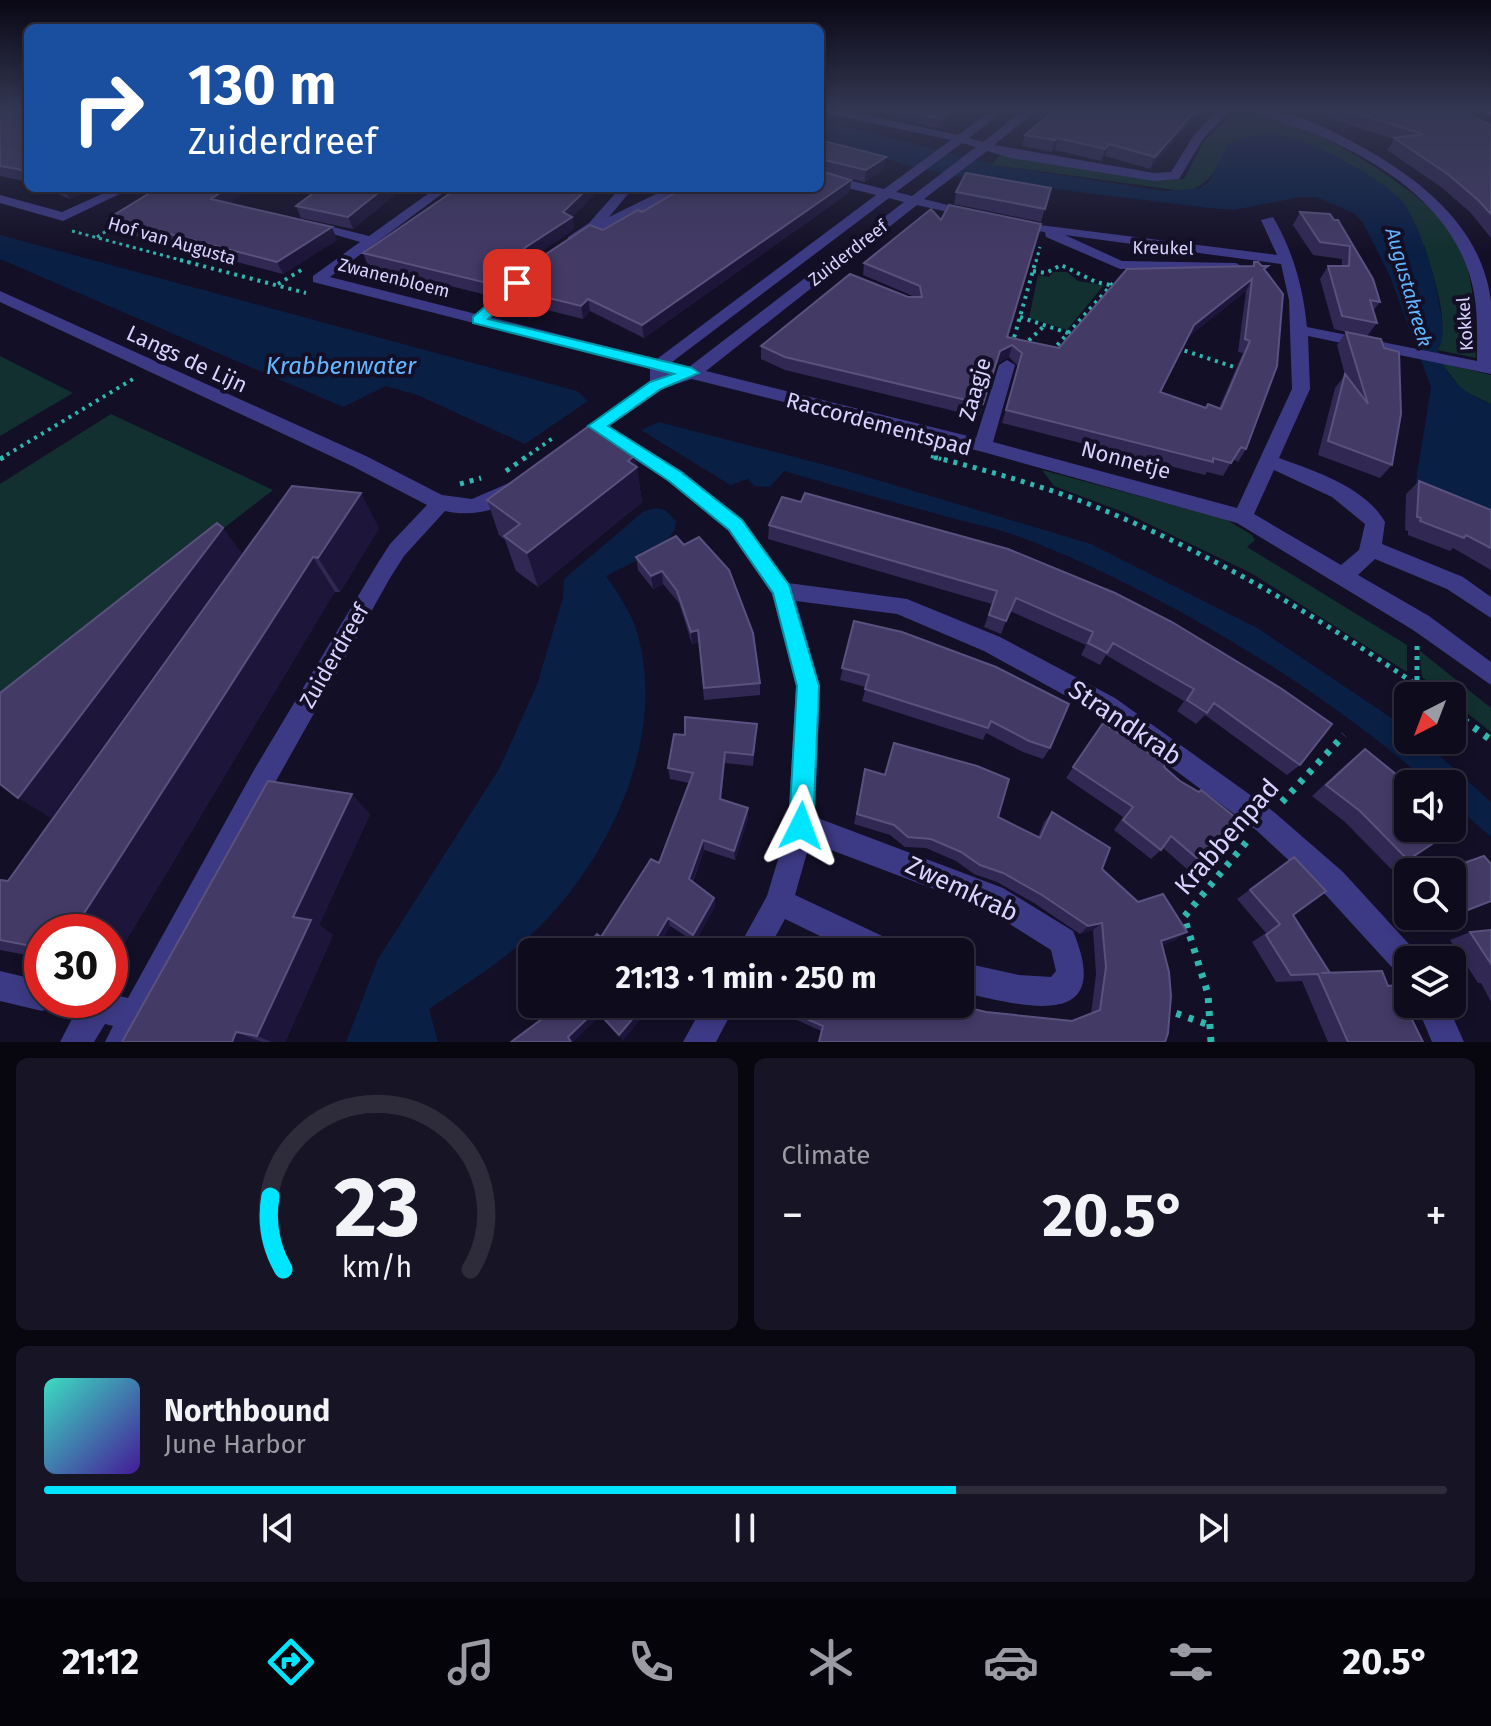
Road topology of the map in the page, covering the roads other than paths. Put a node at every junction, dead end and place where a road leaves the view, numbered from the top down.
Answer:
1 (938, 157) edge
2 (971, 157) edge
3 (1016, 157) edge
4 (1186, 157) edge
5 (1371, 157) edge
6 (824, 178) edge
7 (117, 192) edge
8 (438, 192) edge
9 (624, 192) edge
10 (670, 192) edge
11 (889, 195) junction
12 (0, 199) edge
13 (914, 203) junction
14 (1268, 220) dead end
15 (294, 222) edge
16 (594, 226) junction
17 (1045, 230) junction
18 (368, 240) junction
19 (559, 249) edge
20 (1287, 264) junction
21 (536, 265) edge
22 (0, 296) edge
23 (478, 320) junction
24 (1300, 330) junction
25 (1007, 365) road end
26 (1488, 368) edge
27 (692, 373) junction
28 (657, 376) junction
29 (596, 426) junction
30 (983, 446) junction
31 (558, 454) edge
32 (1269, 461) junction
33 (519, 483) edge
34 (442, 502) junction
35 (1243, 517) junction
36 (1372, 549) junction
37 (1341, 574) junction
38 (782, 591) junction
39 (1491, 609) edge
40 (1491, 675) edge
41 (801, 826) junction
42 (779, 902) junction
43 (759, 938) edge
44 (855, 938) edge
45 (1394, 949) edge
46 (974, 980) edge
47 (0, 986) edge
48 (24, 992) edge
49 (128, 1014) edge
50 (136, 1015) junction
51 (91, 1018) edge
52 (713, 1018) edge
53 (1437, 1018) edge
54 (76, 1042) edge
55 (121, 1042) edge
56 (699, 1042) edge
57 (1448, 1042) edge

1 - 11 street, Zuiderdreef
2 - 13 street, Zuiderdreef
3 - 4 street
5 - 26 street, Kokkel
6 - 11 street
7 - 12 street
8 - 18 street, Zwanenbloem
9 - 16 street
10 - 16 street
11 - 13 street, Kreukel
11 - 28 street, Zuiderdreef
13 - 17 street, Kreukel
13 - 27 street, Zuiderdreef
14 - 20 street
15 - 18 street
16 - 19 street
17 - 20 street, Kreukel
17 - 20 street, Kreukel
18 - 23 street, Zwanenbloem
20 - 24 street
21 - 23 street
22 - 34 street, Langs de Lijn
23 - 28 street, Zwanenbloem
24 - 26 street
24 - 32 street
25 - 30 street, Zaagje
27 - 28 street, Zwanenbloem
27 - 30 street, Nonnetje
28 - 29 street, Zuiderdreef
29 - 31 street, Zuiderdreef
29 - 38 street
30 - 35 street, Nonnetje
32 - 35 street
32 - 36 street
33 - 34 street
34 - 50 street, Zuiderdreef
35 - 37 street, Nonnetje
36 - 37 street
36 - 39 street
37 - 40 street, Nonnetje
38 - 41 street
38 - 45 street, Strandkrab
41 - 42 street
41 - 46 street, Zwemkrab
42 - 43 street
42 - 44 street
47 - 48 street
49 - 50 street
50 - 55 street, Zuiderdreef
51 - 54 street
52 - 56 street
53 - 57 street

